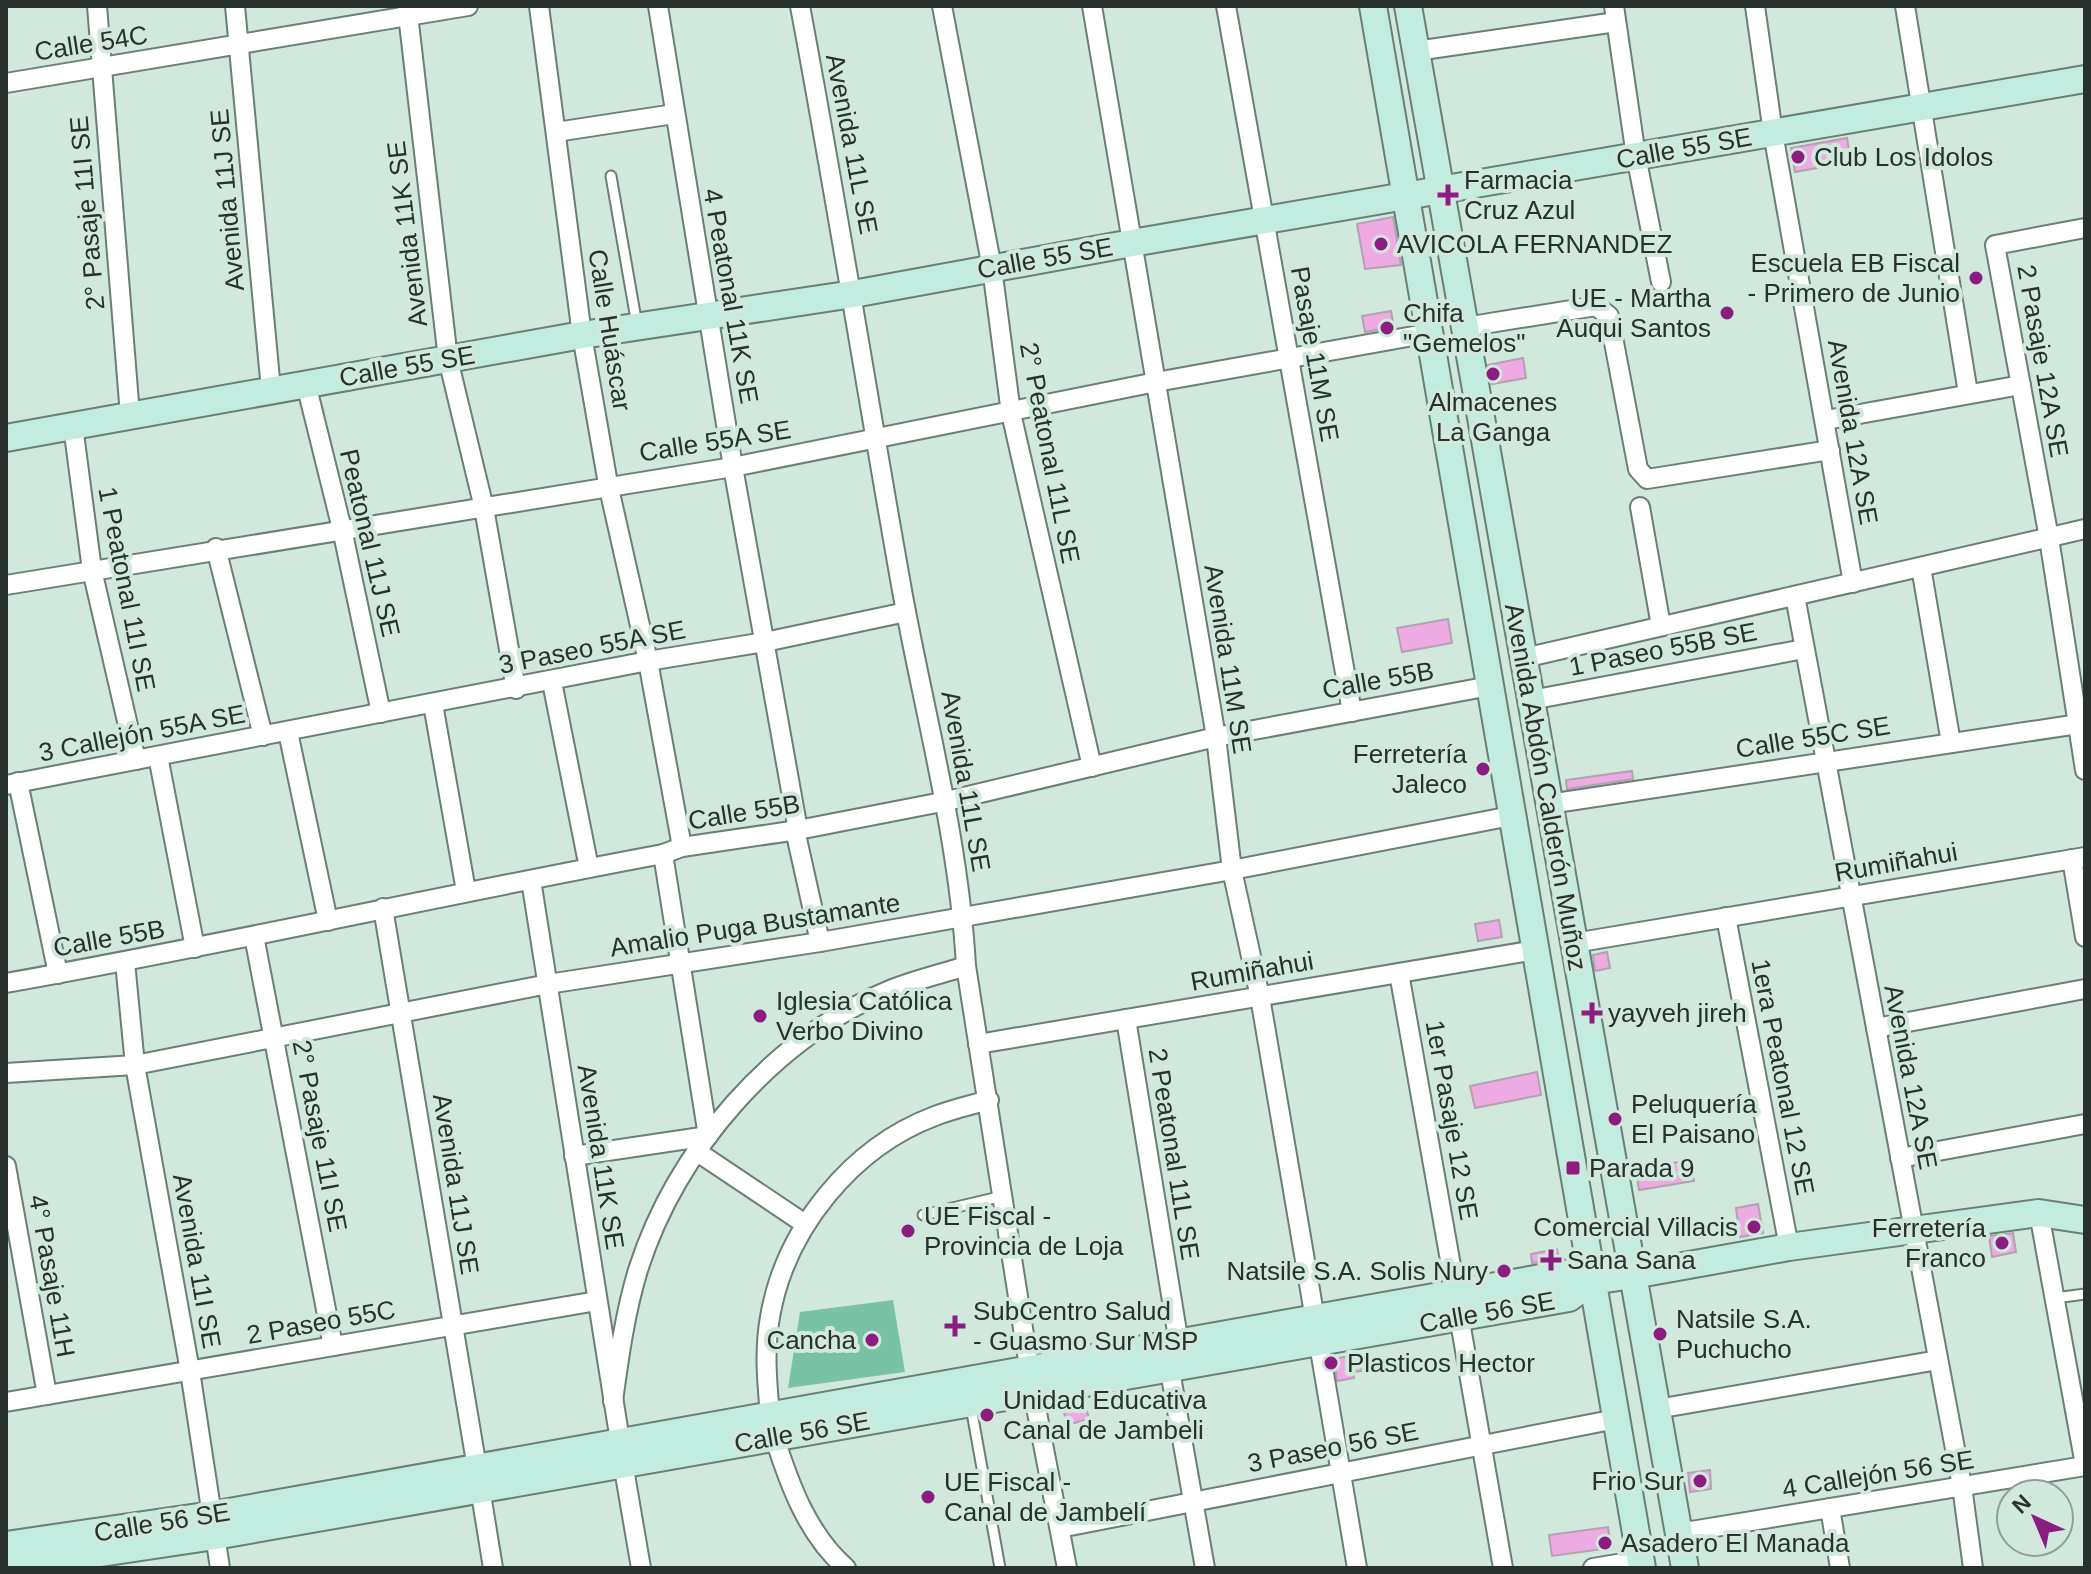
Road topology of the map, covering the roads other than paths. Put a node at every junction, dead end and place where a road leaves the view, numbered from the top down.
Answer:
1 (97, 6) edge
2 (235, 6) edge
3 (468, 6) edge
4 (539, 6) edge
5 (658, 6) edge
6 (800, 6) edge
7 (942, 6) edge
8 (1092, 6) edge
9 (1226, 6) edge
10 (1373, 6) edge
11 (1408, 6) edge
12 (1755, 6) edge
13 (1905, 6) edge
14 (408, 11) edge
15 (1615, 14) edge
16 (239, 44) junction
17 (1416, 51) junction
18 (101, 67) junction
19 (2085, 79) edge
20 (6, 83) edge
21 (1919, 108) junction
22 (674, 114) junction
23 (556, 132) junction
24 (1773, 133) junction
25 (1636, 156) junction
26 (611, 176) dead end
27 (1440, 190) junction
28 (1406, 195) junction
29 (1264, 220) junction
30 (2085, 228) edge
31 (1132, 243) junction
32 (992, 268) junction
33 (1661, 282) dead end
34 (853, 294) junction
35 (709, 316) junction
36 (1465, 327) junction
37 (637, 328) junction
38 (1430, 333) junction
39 (582, 335) junction
40 (1289, 358) junction
41 (448, 359) junction
42 (1156, 382) junction
43 (306, 384) junction
44 (2021, 385) junction
45 (271, 390) junction
46 (1968, 393) junction
47 (1011, 413) junction
48 (130, 415) junction
49 (1826, 420) junction
50 (73, 426) junction
51 (6, 438) edge
52 (875, 438) junction
53 (1830, 450) junction
54 (733, 467) junction
55 (608, 484) junction
56 (1640, 507) dead end
57 (484, 508) junction
58 (342, 529) junction
59 (2085, 529) edge
60 (2049, 538) junction
61 (216, 548) junction
62 (1921, 567) junction
63 (92, 570) junction
64 (1853, 583) junction
65 (6, 585) edge
66 (1795, 596) junction
67 (906, 612) junction
68 (1661, 626) junction
69 (765, 642) junction
70 (1804, 649) junction
71 (1524, 658) junction
72 (648, 661) junction
73 (552, 682) junction
74 (1490, 686) junction
75 (516, 689) junction
76 (1531, 700) junction
77 (433, 704) junction
78 (1352, 712) junction
79 (381, 713) junction
80 (2081, 723) edge
81 (288, 732) junction
82 (263, 736) junction
83 (1216, 737) junction
84 (1951, 743) junction
85 (158, 756) junction
86 (136, 760) junction
87 (1826, 762) junction
88 (1092, 767) junction
89 (2085, 770) edge
90 (12, 784) edge
91 (947, 801) junction
92 (1549, 804) junction
93 (1511, 816) junction
94 (796, 830) junction
95 (682, 847) junction
96 (663, 854) junction
97 (2078, 858) edge
98 (589, 868) junction
99 (1232, 870) junction
100 (531, 880) junction
101 (466, 891) junction
102 (1851, 896) junction
103 (383, 908) junction
104 (963, 915) junction
105 (1726, 917) junction
106 (328, 921) junction
107 (254, 936) junction
108 (2085, 937) edge
109 (820, 942) junction
110 (1574, 943) junction
111 (195, 948) junction
112 (1535, 950) junction
113 (125, 962) junction
114 (682, 964) junction
115 (966, 966) junction
116 (1399, 973) junction
117 (58, 974) junction
118 (6, 983) edge
119 (548, 984) junction
120 (2085, 989) edge
121 (1260, 997) junction
122 (401, 1013) junction
123 (1126, 1019) junction
124 (1876, 1028) junction
125 (275, 1039) junction
126 (978, 1044) junction
127 (135, 1065) junction
128 (6, 1073) edge
129 (989, 1100) junction
130 (2085, 1124) edge
131 (708, 1136) junction
132 (696, 1151) junction
133 (574, 1156) junction
134 (1900, 1158) junction
135 (6, 1166) edge
136 (1003, 1196) junction
137 (2039, 1213) junction
138 (923, 1215) dead end
139 (2085, 1220) edge
140 (805, 1224) junction
141 (1914, 1230) junction
142 (1789, 1247) junction
143 (1633, 1275) junction
144 (1453, 1277) dead end
145 (1592, 1281) junction
146 (2085, 1294) edge
147 (2055, 1298) junction
148 (597, 1301) junction
149 (1459, 1316) junction
150 (453, 1326) junction
151 (1317, 1332) junction
152 (1179, 1344) junction
153 (333, 1346) junction
154 (1938, 1360) junction
155 (190, 1371) junction
156 (1170, 1371) junction
157 (1032, 1381) junction
158 (47, 1395) junction
159 (613, 1401) junction
160 (6, 1402) edge
161 (970, 1404) junction
162 (1657, 1409) junction
163 (1616, 1419) junction
164 (772, 1425) junction
165 (1482, 1444) junction
166 (622, 1452) junction
167 (2085, 1465) edge
168 (1341, 1472) junction
169 (478, 1478) junction
170 (1962, 1486) junction
171 (1195, 1501) junction
172 (1830, 1508) junction
173 (213, 1526) junction
174 (1060, 1528) junction
175 (1679, 1533) junction
176 (635, 1539) junction
177 (6, 1545) edge
178 (1642, 1564) edge
179 (6, 1567) edge
180 (220, 1568) edge
181 (493, 1568) edge
182 (641, 1568) edge
183 (654, 1568) edge
184 (846, 1568) edge
185 (1000, 1568) edge
186 (1067, 1568) edge
187 (1205, 1568) edge
188 (1357, 1568) edge
189 (1503, 1568) edge
190 (1593, 1568) edge
191 (1685, 1568) edge
192 (1840, 1568) edge
193 (1973, 1568) edge

1 - 18 street, 2° Pasaje 11I SE
2 - 16 street, Avenida 11J SE
3 - 14 street, Calle 54C
4 - 23 street, Calle Huáscar
5 - 22 street, 4 Peatonal 11K SE
6 - 34 street, Avenida 11L SE
7 - 32 street, 2° Peatonal 11L SE
8 - 31 street, Avenida 11M SE
9 - 29 street, Pasaje 11M SE
10 - 28 main road, Avenida Abdón Calderón Muñoz
11 - 17 main road, Avenida Abdón Calderón Muñoz
12 - 24 street, Avenida 12A SE
13 - 21 street
14 - 16 street, Calle 54C
14 - 41 street, Avenida 11K SE
15 - 17 street
15 - 25 street
16 - 18 street, Calle 54C
16 - 45 street, Avenida 11J SE
17 - 27 main road, Avenida Abdón Calderón Muñoz
18 - 20 street, Calle 54C
18 - 48 street, 2° Pasaje 11I SE
19 - 21 main road, Calle 55 SE
21 - 24 main road, Calle 55 SE
21 - 46 street
22 - 23 street
22 - 35 street, 4 Peatonal 11K SE
23 - 39 street, Calle Huáscar
24 - 25 main road, Calle 55 SE
24 - 49 street, Avenida 12A SE
25 - 27 main road, Calle 55 SE
25 - 33 street
26 - 37 lane
27 - 28 main road, Calle 55 SE
27 - 36 main road, Avenida Abdón Calderón Muñoz
28 - 29 main road, Calle 55 SE
28 - 38 main road, Avenida Abdón Calderón Muñoz
29 - 31 main road, Calle 55 SE
29 - 40 street, Pasaje 11M SE
30 - 44 street, 2 Pasaje 12A SE
31 - 32 main road, Calle 55 SE
31 - 42 street, Avenida 11M SE
32 - 34 main road, Calle 55 SE
32 - 47 street, 2° Peatonal 11L SE
34 - 35 main road, Calle 55 SE
34 - 52 street, Avenida 11L SE
35 - 37 main road, Calle 55 SE
35 - 54 street, 4 Peatonal 11K SE
36 - 53 street
36 - 71 main road, Avenida Abdón Calderón Muñoz
37 - 39 main road, Calle 55 SE
38 - 40 street, Calle 55A SE
38 - 74 main road, Avenida Abdón Calderón Muñoz
39 - 41 main road, Calle 55 SE
39 - 55 street, Calle Huáscar
40 - 42 street, Calle 55A SE
40 - 78 street, Pasaje 11M SE
41 - 43 main road, Calle 55 SE
41 - 57 street, Avenida 11K SE
42 - 47 street, Calle 55A SE
42 - 83 street, Avenida 11M SE
43 - 45 main road, Calle 55 SE
43 - 58 street, Peatonal 11J SE
44 - 46 street
44 - 60 street, 2 Pasaje 12A SE
45 - 48 main road, Calle 55 SE
46 - 49 street
47 - 52 street, Calle 55A SE
47 - 88 street, 2° Peatonal 11L SE
48 - 50 main road, Calle 55 SE
49 - 53 street, Avenida 12A SE
50 - 51 main road, Calle 55 SE
50 - 63 street, 1 Peatonal 11I SE
52 - 54 street, Calle 55A SE
52 - 67 street, Avenida 11L SE
53 - 64 street, Avenida 12A SE
54 - 55 street, Calle 55A SE
54 - 69 street, 4 Peatonal 11K SE
55 - 57 street, Calle 55A SE
55 - 72 street, Calle Huáscar
56 - 68 street
57 - 58 street, Calle 55A SE
57 - 75 street, Avenida 11K SE
58 - 61 street, Calle 55A SE
58 - 79 street, Peatonal 11J SE
59 - 60 street
60 - 62 street
60 - 80 street, 2 Pasaje 12A SE
61 - 63 street, Calle 55A SE
61 - 82 street
62 - 64 street
62 - 84 street
63 - 65 street, Calle 55A SE
63 - 86 street, 1 Peatonal 11I SE
64 - 66 street
66 - 68 street
66 - 70 street, Avenida 12A SE
67 - 69 street, 3 Paseo 55A SE
67 - 91 street, Avenida 11L SE
68 - 71 street
69 - 72 street, 3 Paseo 55A SE
69 - 94 street, 4 Peatonal 11K SE
70 - 76 street, 1 Paseo 55B SE
70 - 87 street, Avenida 12A SE
71 - 76 main road, Avenida Abdón Calderón Muñoz
72 - 73 street, 3 Paseo 55A SE
72 - 95 street, Calle Huáscar
73 - 75 street, 3 Paseo 55A SE
73 - 98 street
74 - 78 street, Calle 55B
74 - 93 main road, Avenida Abdón Calderón Muñoz
75 - 77 street, 3 Paseo 55A SE
76 - 92 main road, Avenida Abdón Calderón Muñoz
77 - 79 street, 3 Paseo 55A SE
77 - 101 street
78 - 83 street, Calle 55B
79 - 81 street, 3 Paseo 55A SE
80 - 84 street, Calle 55C SE
80 - 89 street, 2 Pasaje 12A SE
81 - 82 street, 3 Callejón 55A SE
81 - 106 street
82 - 85 street, 3 Callejón 55A SE
83 - 88 street, Calle 55B
83 - 99 street, Avenida 11M SE
84 - 87 street, Calle 55C SE
85 - 86 street, 3 Callejón 55A SE
85 - 111 street
86 - 90 street, 3 Callejón 55A SE
87 - 92 street, Calle 55C SE
87 - 102 street, Avenida 12A SE
88 - 91 street, Calle 55B
90 - 117 street
91 - 94 street, Calle 55B
91 - 104 street, Avenida 11L SE
92 - 110 main road, Avenida Abdón Calderón Muñoz
93 - 99 street, Amalio Puga Bustamante
93 - 112 main road, Avenida Abdón Calderón Muñoz
94 - 95 street, Calle 55B
94 - 109 street, 4 Peatonal 11K SE
95 - 96 street, Calle 55B
96 - 98 street, Calle 55B
96 - 114 street
97 - 102 street, Rumiñahui
97 - 108 street
98 - 100 street, Calle 55B
99 - 104 street, Amalio Puga Bustamante
99 - 121 street, Avenida 11M SE
100 - 101 street, Calle 55B
100 - 119 street, Avenida 11K SE
101 - 103 street, Calle 55B
102 - 105 street, Rumiñahui
102 - 124 street, Avenida 12A SE
103 - 106 street, Calle 55B
103 - 122 street, Avenida 11J SE
104 - 109 street, Amalio Puga Bustamante
104 - 115 street, Avenida 11L SE
105 - 110 street, Rumiñahui
105 - 142 street, 1era Peatonal 12 SE
106 - 107 street, Calle 55B
107 - 111 street, Calle 55B
107 - 125 street, 2° Pasaje 11I SE
109 - 114 street, Amalio Puga Bustamante
110 - 143 main road, Avenida Abdón Calderón Muñoz
111 - 113 street, Calle 55B
112 - 116 street, Rumiñahui
112 - 145 main road, Avenida Abdón Calderón Muñoz
113 - 117 street, Calle 55B
113 - 127 street, Avenida 11I SE
114 - 119 street, Amalio Puga Bustamante
114 - 131 street
115 - 126 street, Avenida 11L SE
115 - 131 street
116 - 121 street, Rumiñahui
116 - 144 street, 1er Pasaje 12 SE
117 - 118 street, Calle 55B
119 - 122 street, Amalio Puga Bustamante
119 - 133 street, Avenida 11K SE
120 - 124 street
121 - 123 street, Rumiñahui
121 - 151 street, Avenida 11M SE
122 - 125 street, Amalio Puga Bustamante
122 - 150 street, Avenida 11J SE
123 - 126 street, Rumiñahui
123 - 152 street, 2 Peatonal 11L SE
124 - 134 street, Avenida 12A SE
125 - 127 street, Amalio Puga Bustamante
125 - 153 street, 2° Pasaje 11I SE
126 - 129 street, Avenida 11L SE
127 - 128 street, Amalio Puga Bustamante
127 - 155 street, Avenida 11I SE
129 - 136 street, Avenida 11L SE
129 - 140 street
130 - 134 street
131 - 132 street
131 - 133 street
132 - 140 street
132 - 159 street
133 - 148 street, Avenida 11K SE
134 - 141 street, Avenida 12A SE
135 - 158 street, 4° Pasaje 11H
136 - 138 lane
136 - 157 street, Avenida 11L SE
137 - 139 main road, Calle 56 SE
137 - 141 main road, Calle 56 SE
137 - 147 street
140 - 164 street
141 - 142 main road, Calle 56 SE
141 - 154 street, Avenida 12A SE
142 - 143 main road, Calle 56 SE
143 - 145 main road, Calle 56 SE
143 - 162 main road, Avenida Abdón Calderón Muñoz
145 - 149 main road, Calle 56 SE
145 - 151 main road, Calle 56 SE
145 - 163 main road, Avenida Abdón Calderón Muñoz
146 - 147 lane
147 - 167 street
148 - 150 street, 2 Paseo 55C
148 - 159 street, Avenida 11K SE
149 - 151 main road, Calle 56 SE
149 - 165 street
150 - 153 street, 2 Paseo 55C
150 - 169 street, Avenida 11J SE
151 - 152 main road, Calle 56 SE
151 - 156 main road, Calle 56 SE
151 - 168 street, Avenida 11M SE
152 - 157 main road, Calle 56 SE
153 - 155 street, 2 Paseo 55C
154 - 162 street
154 - 170 street, Avenida 12A SE
155 - 158 street, 2 Paseo 55C
155 - 173 street, Avenida 11I SE
156 - 157 main road, Calle 56 SE
156 - 171 street
157 - 161 main road, Calle 56 SE
157 - 164 main road, Calle 56 SE
157 - 174 street, Avenida 11L SE
158 - 160 street, 2 Paseo 55C
159 - 166 street, Avenida 11K SE
161 - 164 main road, Calle 56 SE
161 - 185 lane
162 - 175 main road, Avenida Abdón Calderón Muñoz
163 - 165 street, 3 Paseo 56 SE
163 - 178 main road, Avenida Abdón Calderón Muñoz
164 - 166 main road, Calle 56 SE
164 - 184 street
165 - 168 street, 3 Paseo 56 SE
165 - 189 street
166 - 169 main road, Calle 56 SE
166 - 176 street, Avenida 11K SE
167 - 170 street, 4 Callejón 56 SE
168 - 171 street, 3 Paseo 56 SE
168 - 188 street, Avenida 11M SE
169 - 173 main road, Calle 56 SE
169 - 181 street, Avenida 11J SE
170 - 172 street, 4 Callejón 56 SE
170 - 193 street, Avenida 12A SE
171 - 174 street, 3 Paseo 56 SE
171 - 187 street
172 - 175 street, 4 Callejón 56 SE
172 - 192 street
173 - 177 main road, Calle 56 SE
173 - 179 main road, Calle 56 SE
173 - 180 street, Avenida 11I SE
174 - 186 street, Avenida 11L SE
175 - 191 main road, Avenida Abdón Calderón Muñoz
176 - 182 street, Avenida 11K SE
176 - 183 street
178 - 190 street

